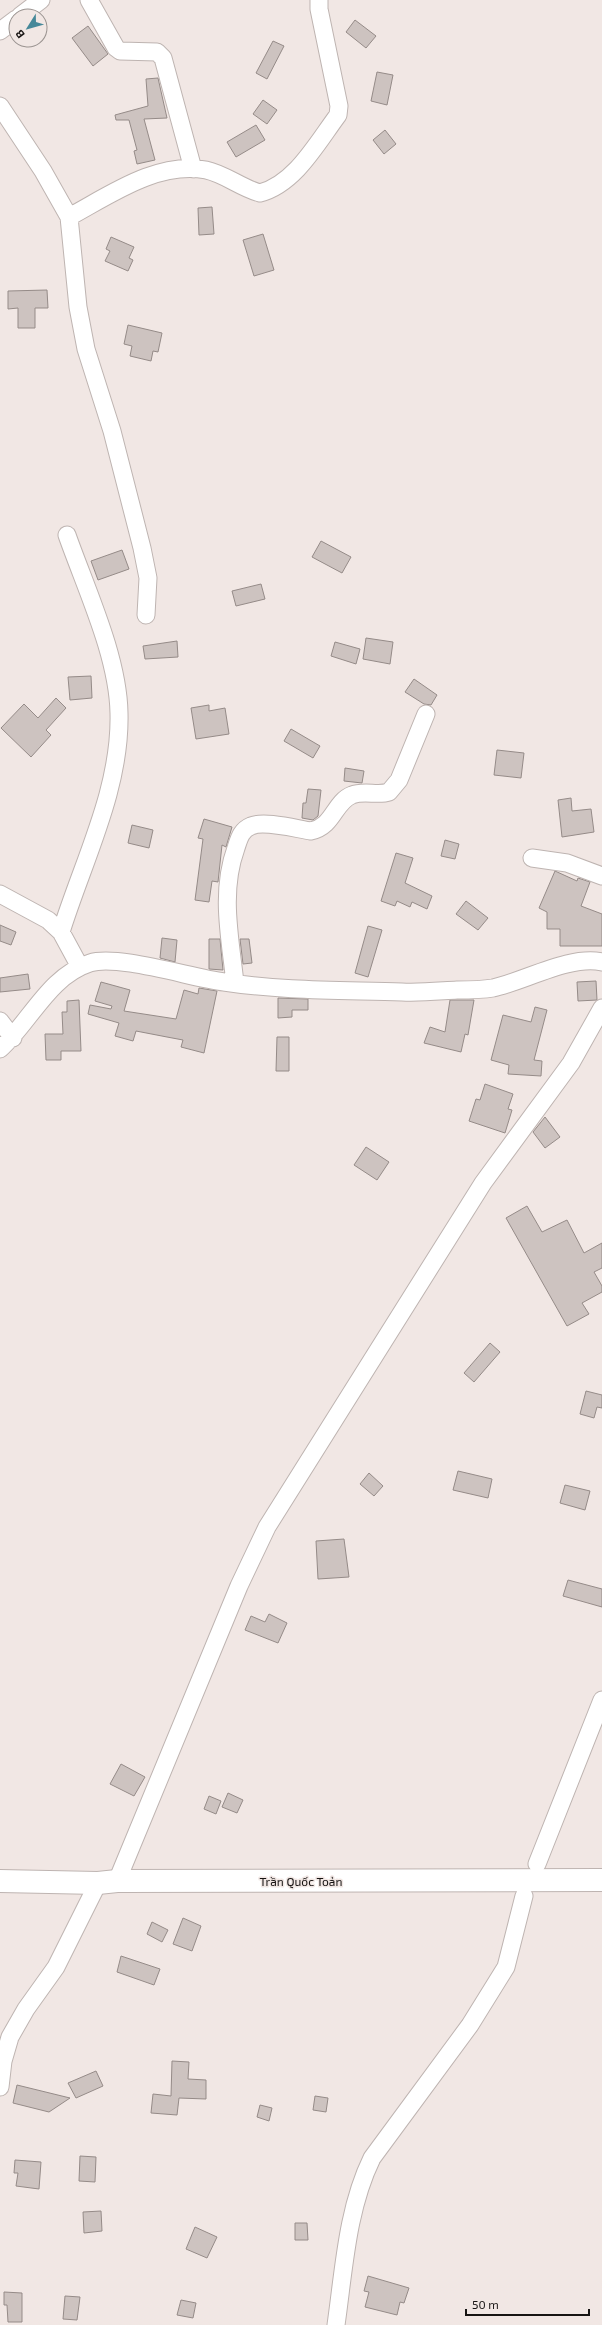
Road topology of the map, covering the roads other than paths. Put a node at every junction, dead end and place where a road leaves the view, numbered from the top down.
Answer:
1 (41, 0) edge
2 (89, 0) edge
3 (319, 0) edge
4 (30, 8) edge
5 (0, 106) edge
6 (193, 170) junction
7 (69, 217) junction
8 (67, 535) dead end
9 (146, 615) dead end
10 (426, 714) dead end
11 (532, 858) dead end
12 (602, 876) edge
13 (0, 894) edge
14 (60, 932) junction
15 (602, 962) edge
16 (80, 967) junction
17 (235, 983) junction
18 (602, 1008) edge
19 (0, 1021) edge
20 (13, 1038) junction
21 (0, 1049) edge
22 (602, 1700) edge
23 (537, 1864) dead end
24 (602, 1880) edge
25 (0, 1881) edge
26 (108, 1882) junction
27 (524, 1896) dead end
28 (0, 2088) edge
29 (336, 2325) edge

1 - 4 street
2 - 6 street
3 - 6 street
5 - 7 street
6 - 7 street
7 - 9 street
8 - 14 street
10 - 17 street
11 - 12 street
13 - 14 street
14 - 16 street
15 - 17 street
16 - 17 street
16 - 20 street
18 - 26 street
19 - 20 street
20 - 21 street
22 - 23 street
24 - 26 main road, Trần Quốc Toản
25 - 26 main road, Trần Quốc Toản
26 - 28 street
27 - 29 street

